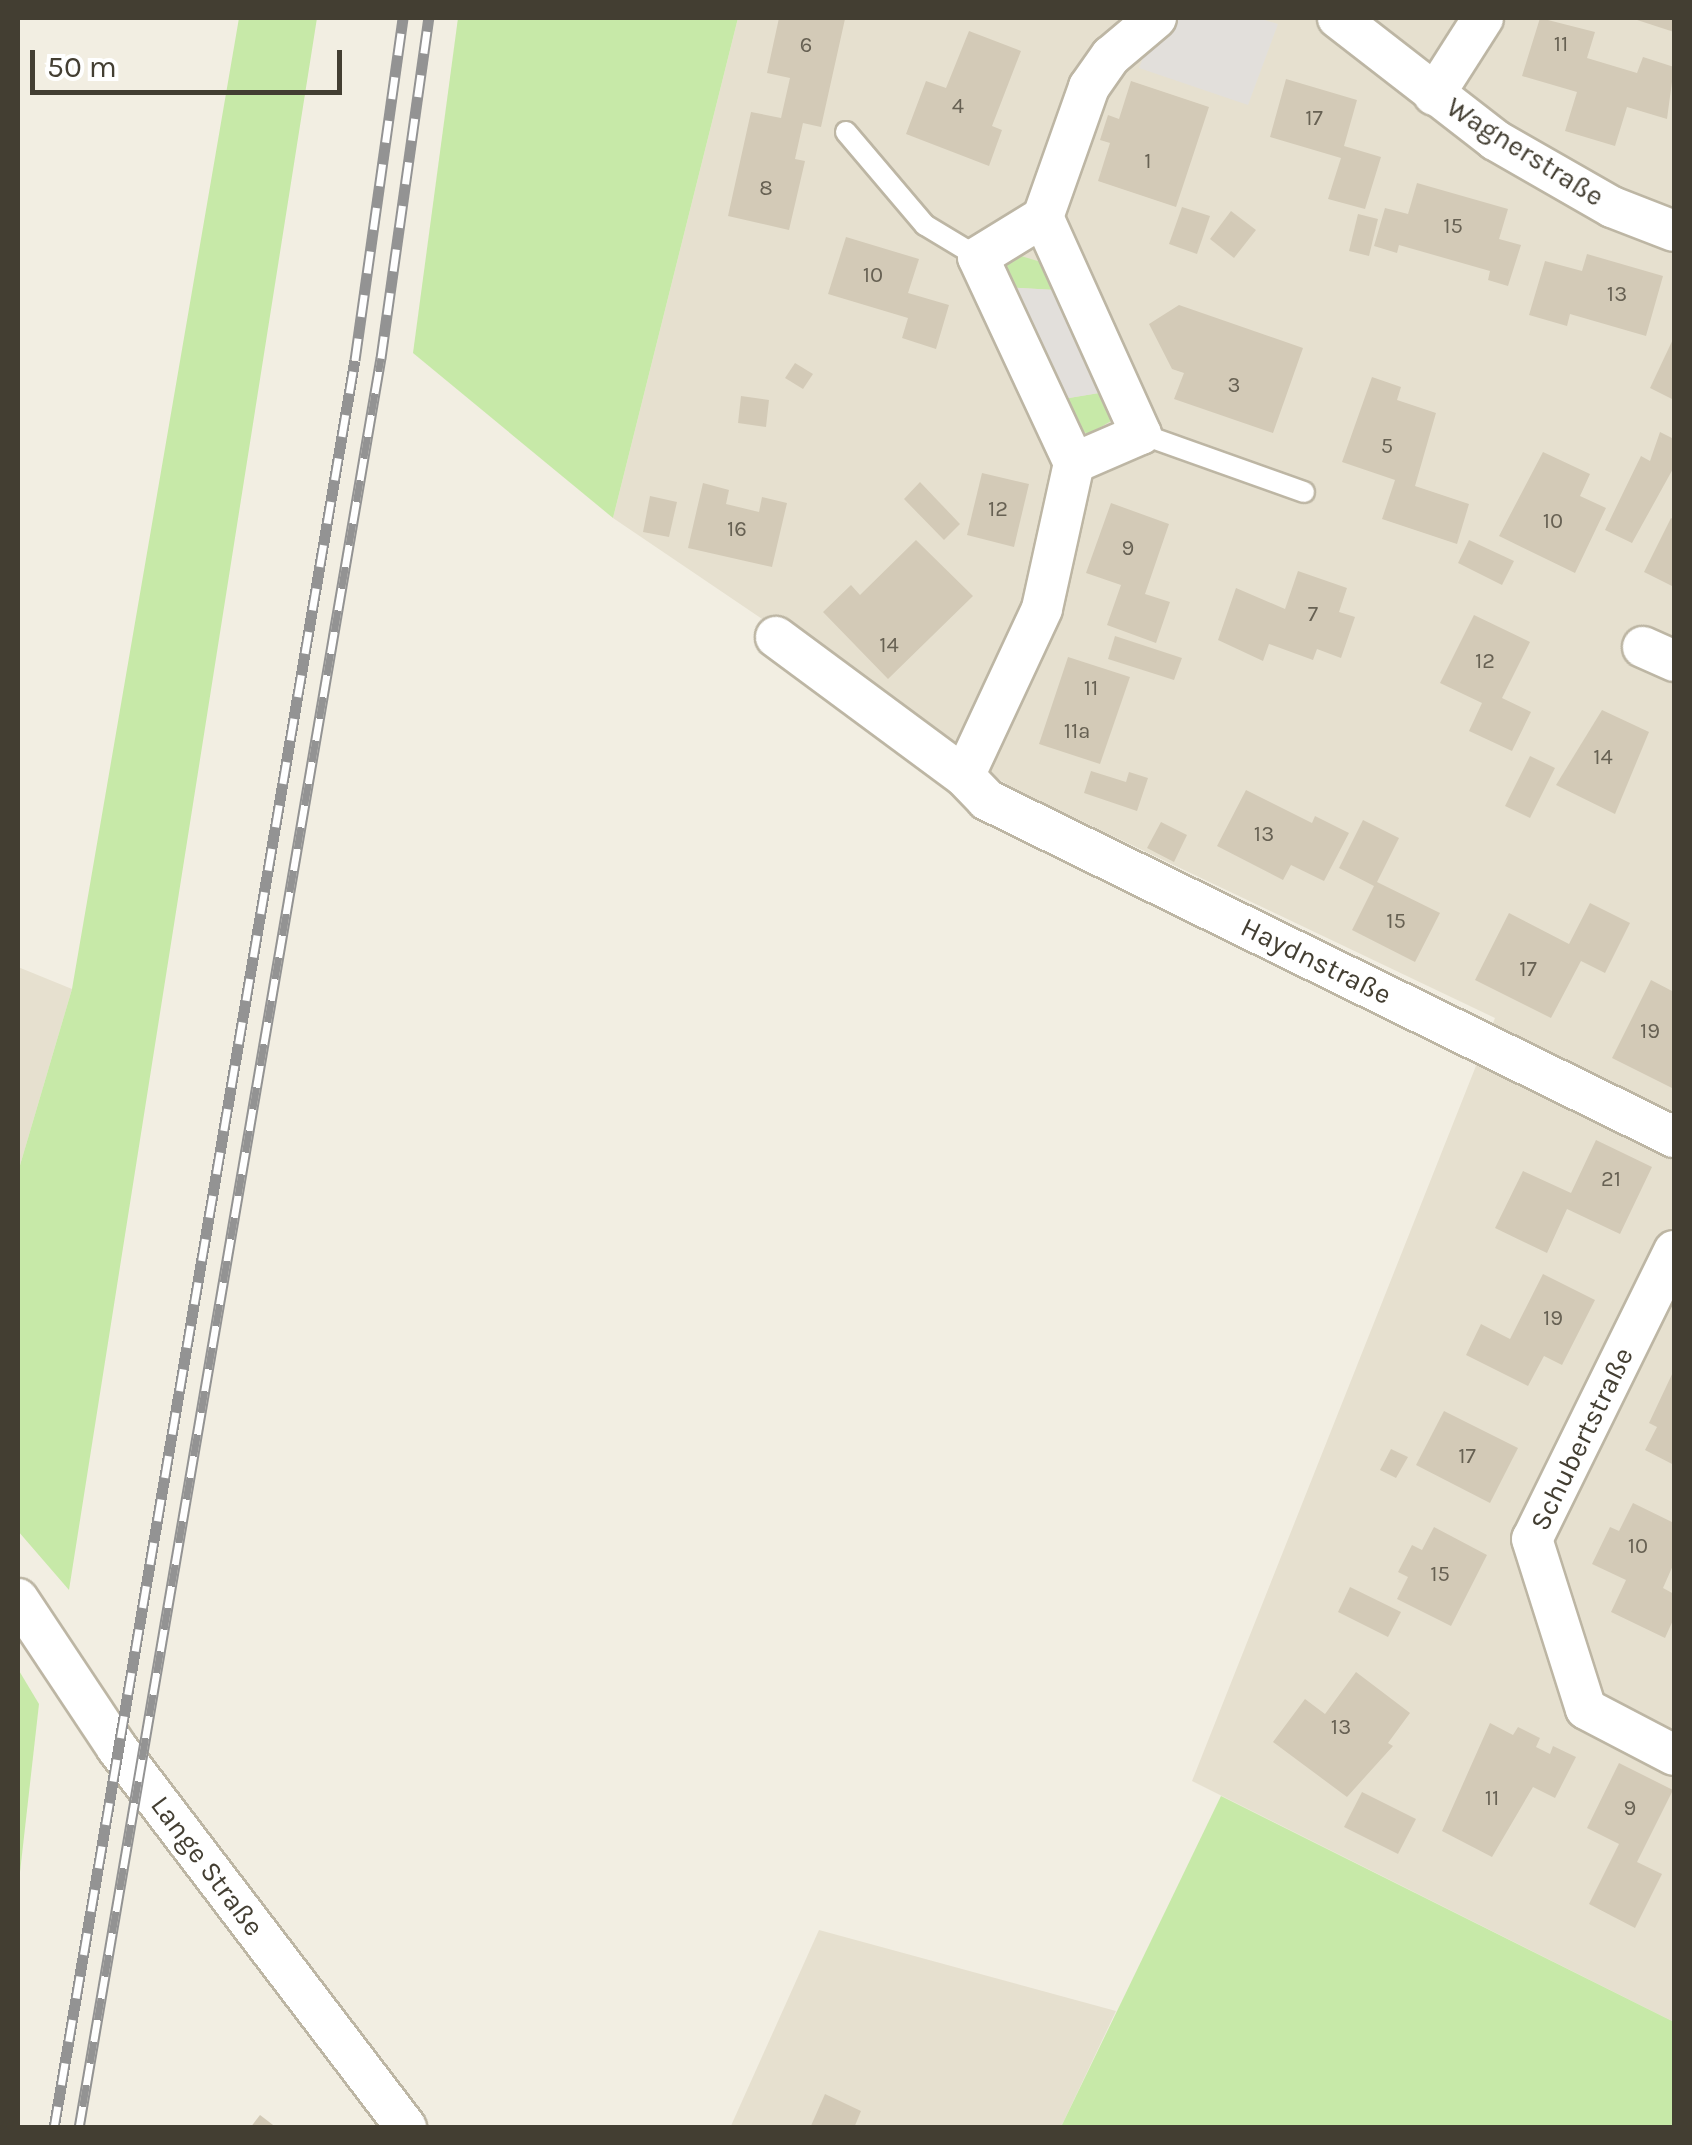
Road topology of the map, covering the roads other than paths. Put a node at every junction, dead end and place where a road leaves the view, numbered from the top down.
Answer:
1 (1156, 18) edge
2 (1338, 18) edge
3 (1483, 18) edge
4 (1434, 95) junction
5 (846, 132) dead end
6 (1043, 217) junction
7 (1674, 231) edge
8 (978, 257) junction
9 (1141, 434) junction
10 (1074, 463) junction
11 (1304, 492) dead end
12 (776, 637) dead end
13 (964, 776) junction
14 (1674, 1137) edge
15 (1674, 1252) edge
16 (18, 1598) edge
17 (1674, 1754) edge
18 (406, 2128) edge

1 - 6 street
2 - 4 street, Wagnerstraße
3 - 4 street
4 - 7 street, Wagnerstraße
5 - 8 lane
6 - 8 street
6 - 9 street
8 - 10 street
9 - 10 street
9 - 11 lane
10 - 13 street
12 - 13 street, Haydnstraße
13 - 14 street, Haydnstraße
15 - 17 street, Schubertstraße
16 - 18 street, Lange Straße

